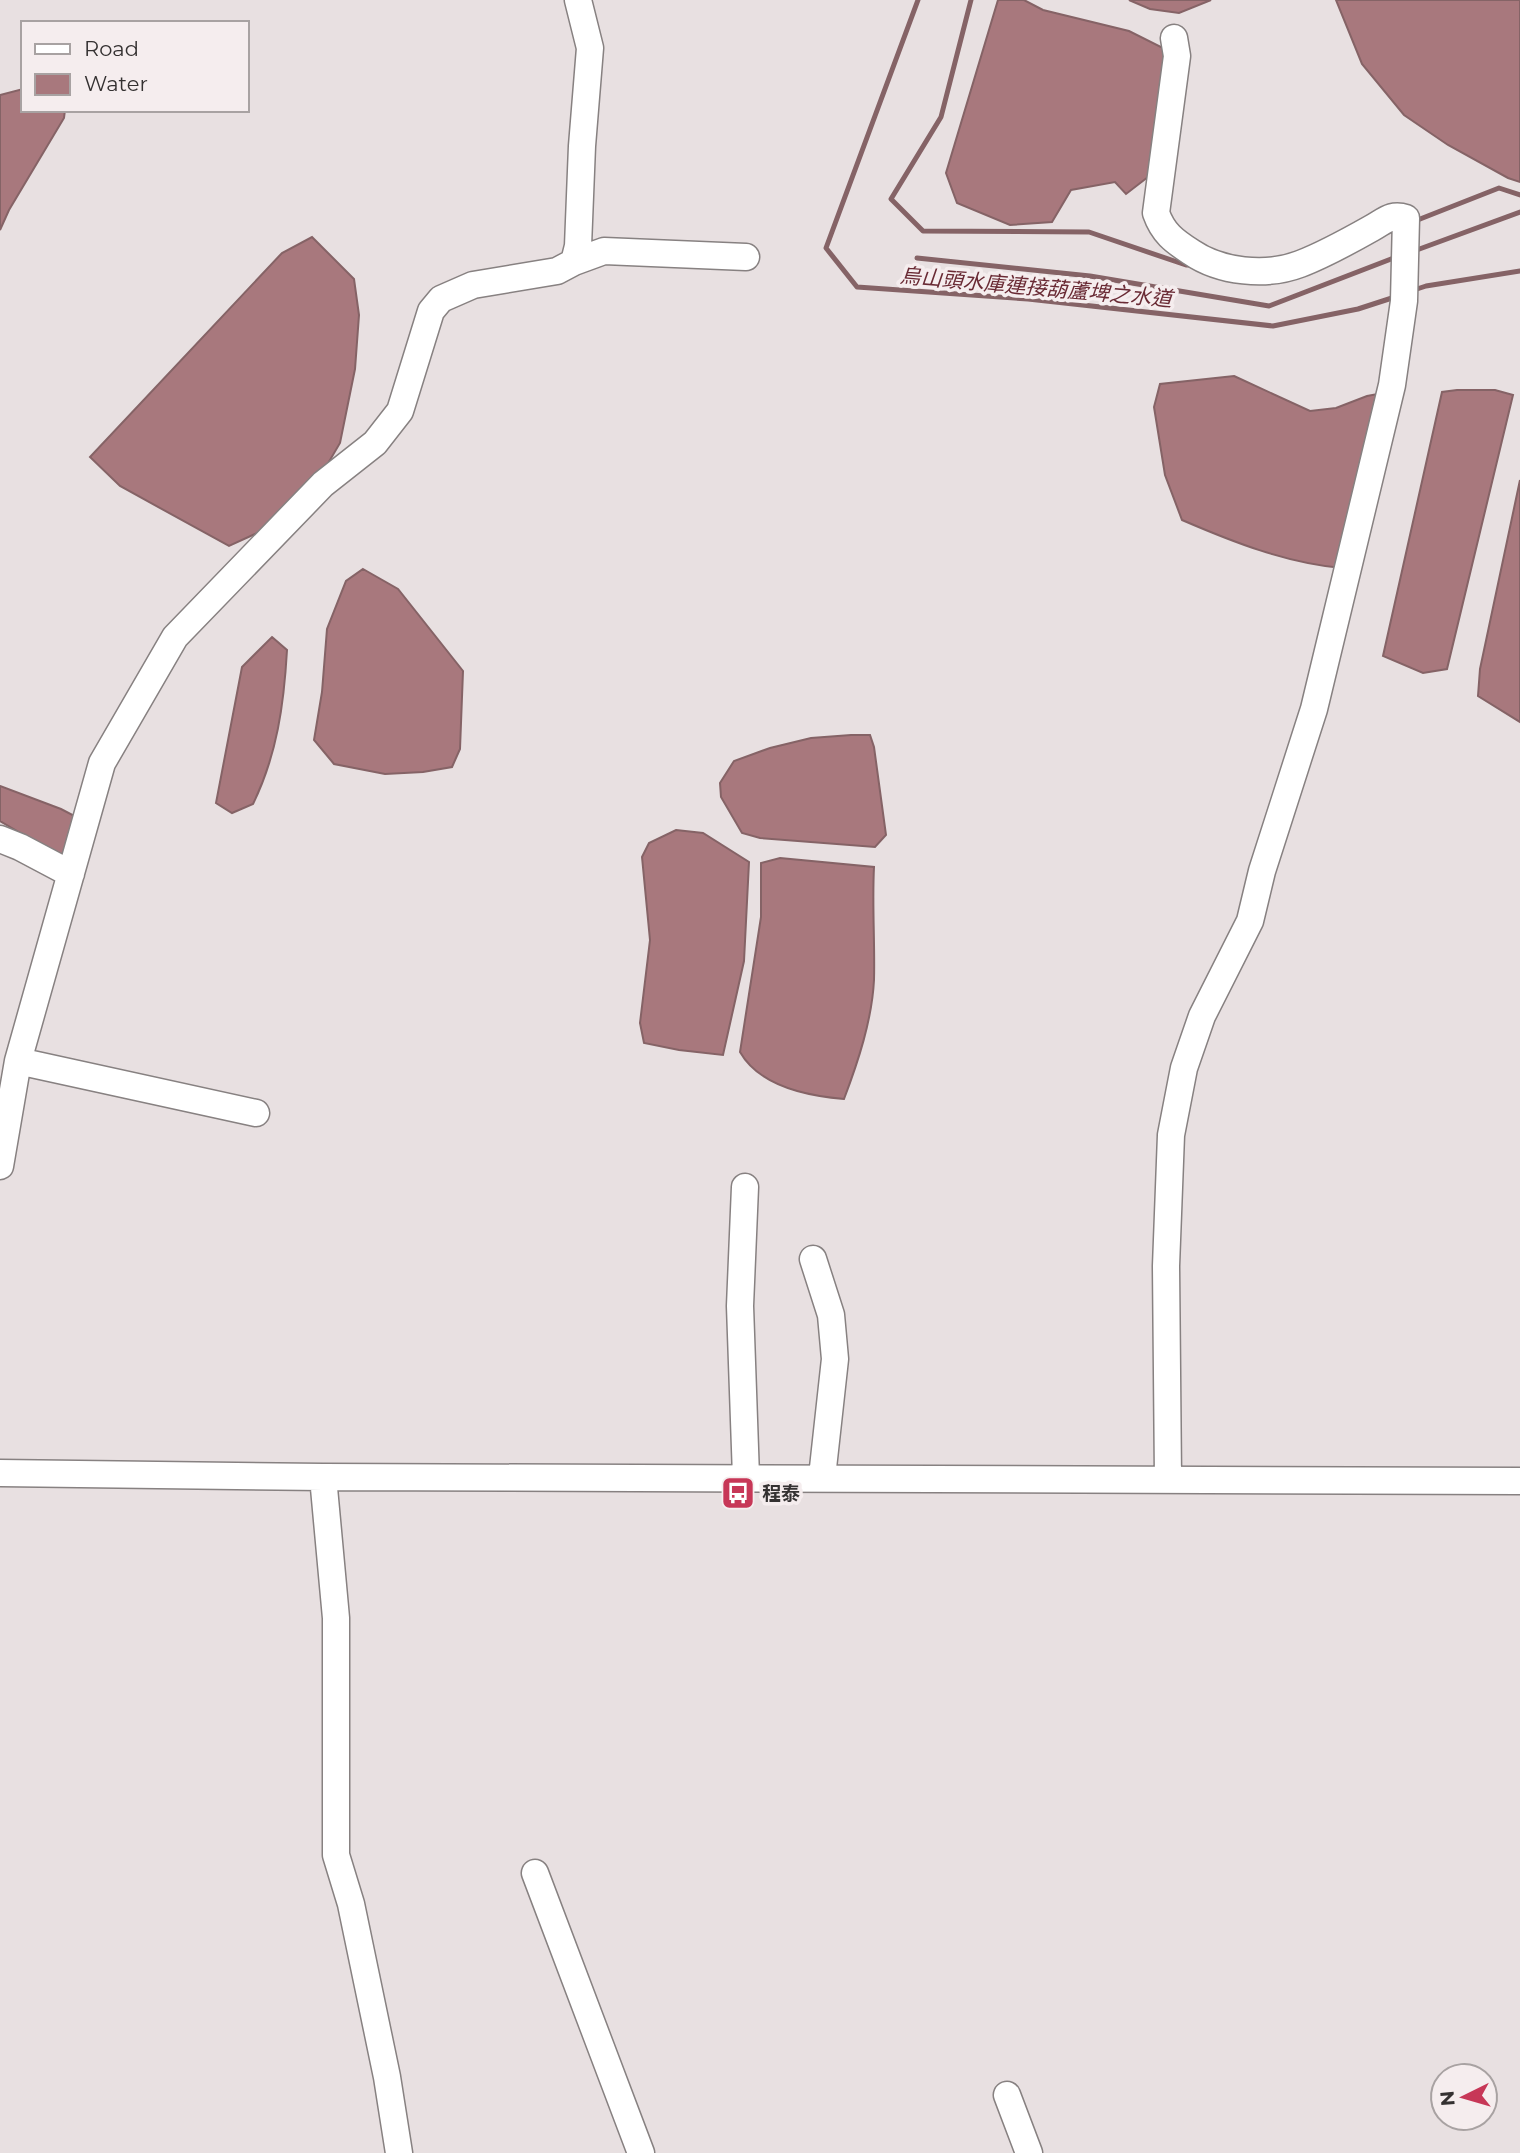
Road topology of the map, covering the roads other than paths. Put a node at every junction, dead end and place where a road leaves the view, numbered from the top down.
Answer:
1 (578, 0) edge
2 (1174, 38) dead end
3 (746, 257) dead end
4 (574, 262) junction
5 (0, 839) edge
6 (71, 874) junction
7 (18, 1061) junction
8 (256, 1113) dead end
9 (0, 1166) edge
10 (745, 1187) dead end
11 (813, 1259) dead end
12 (0, 1473) edge
13 (323, 1477) junction
14 (746, 1477) junction
15 (822, 1478) junction
16 (1168, 1478) junction
17 (1520, 1480) edge
18 (535, 1873) dead end
19 (1007, 2095) dead end
20 (399, 2153) edge
21 (641, 2153) edge
22 (1029, 2153) edge

1 - 4 street
2 - 16 street
3 - 4 street
4 - 6 street
5 - 6 street
6 - 7 street
7 - 8 street
7 - 9 street
10 - 14 street
11 - 15 street
12 - 13 street
13 - 14 street
13 - 20 street
14 - 15 street
15 - 16 street
16 - 17 street
18 - 21 street
19 - 22 street

